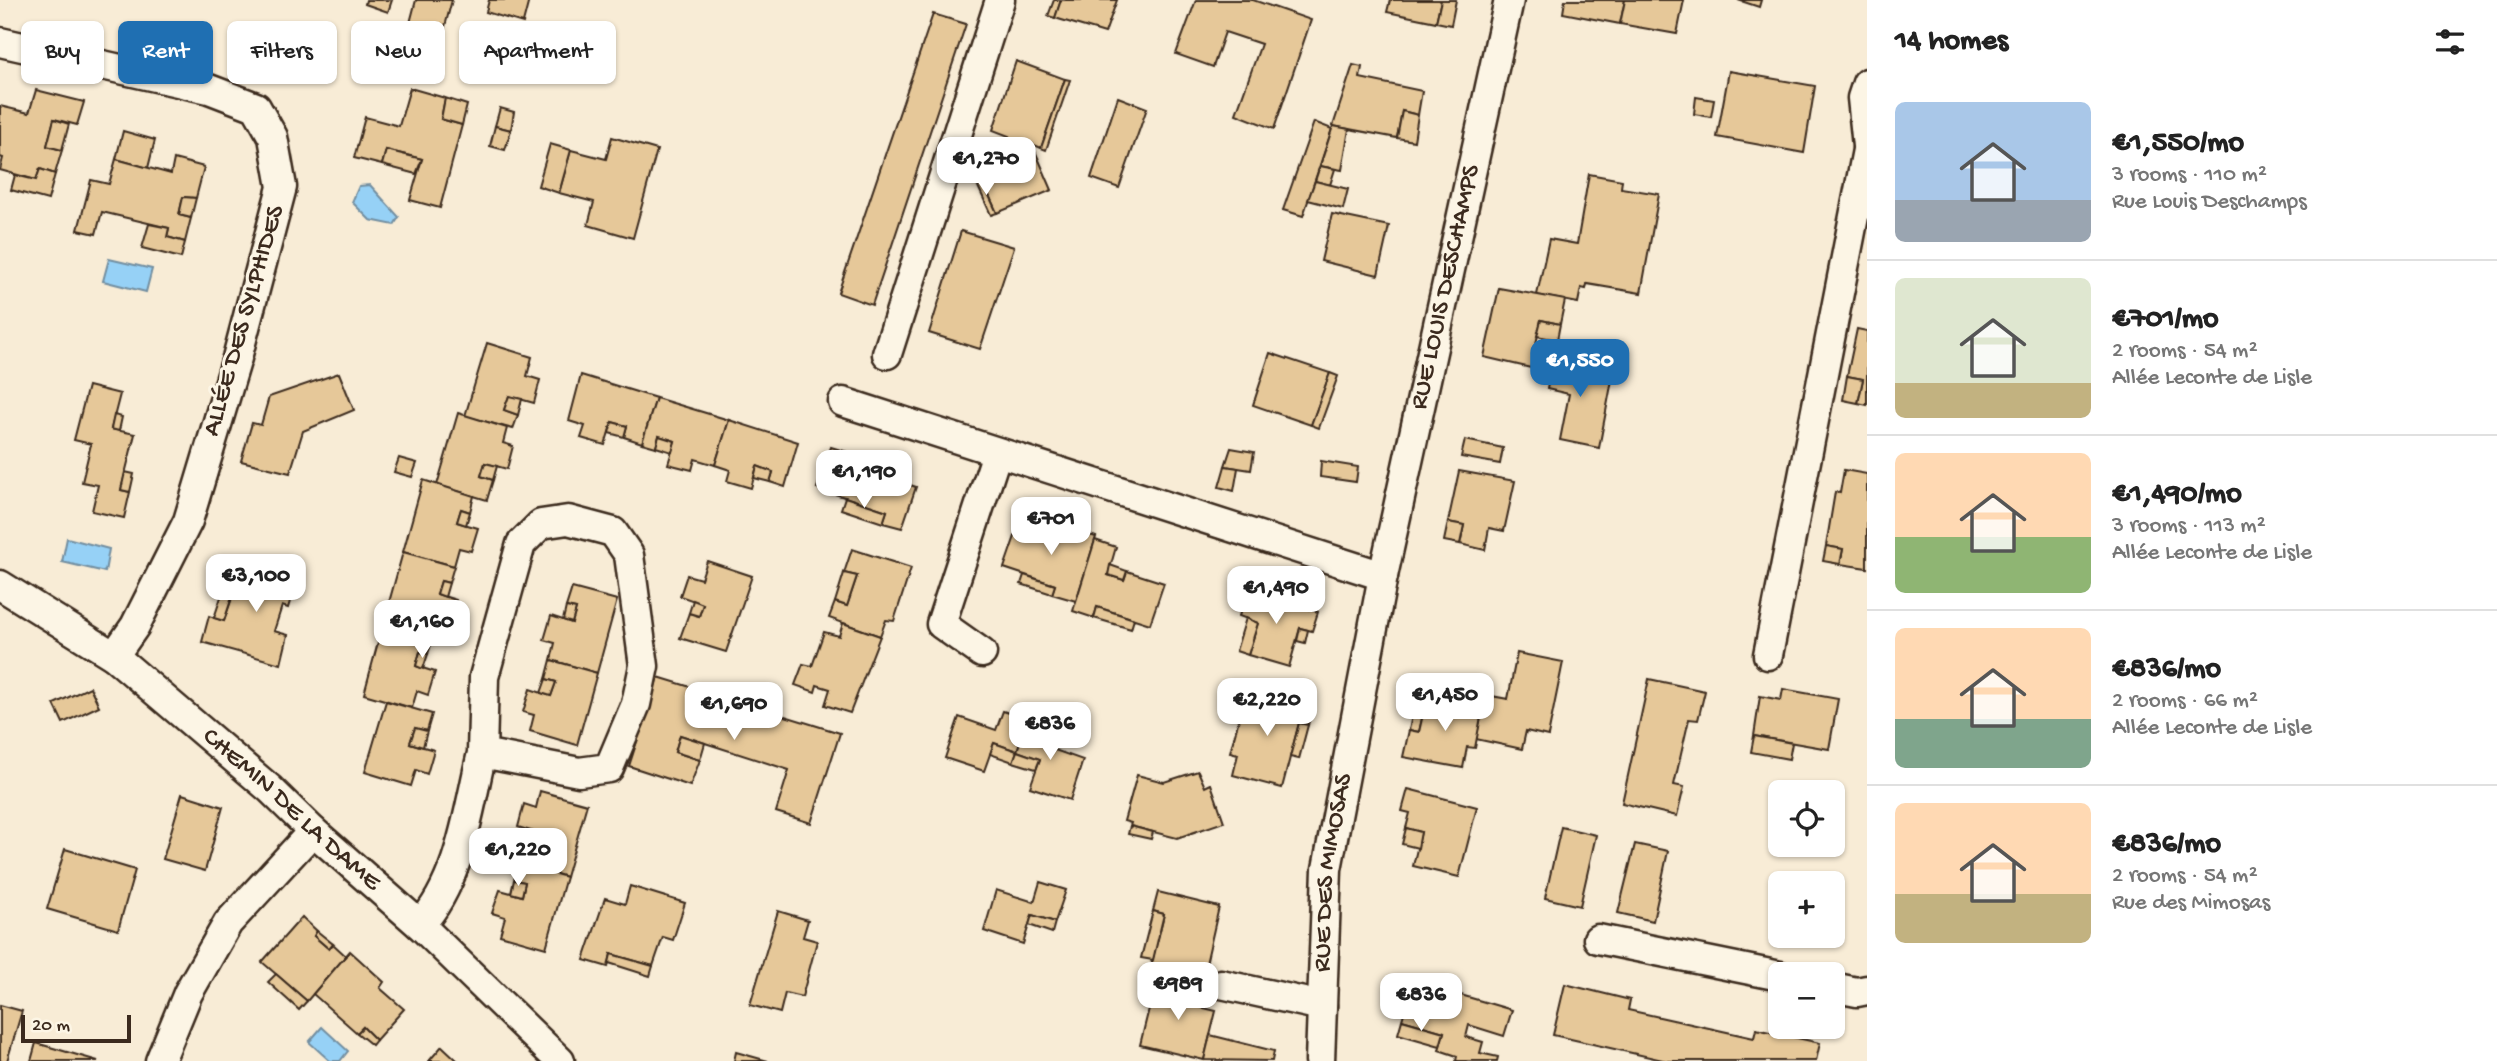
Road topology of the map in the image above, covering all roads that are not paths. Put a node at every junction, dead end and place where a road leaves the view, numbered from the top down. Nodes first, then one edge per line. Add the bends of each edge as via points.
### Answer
1 (1000, 0) edge
2 (1509, 0) edge
3 (0, 42) edge
4 (1867, 83) edge
5 (1867, 148) edge
6 (887, 354) dead end
7 (843, 402) dead end
8 (997, 453) junction
9 (1383, 576) junction
10 (0, 585) edge
11 (982, 653) dead end
12 (1768, 654) dead end
13 (114, 656) junction
14 (481, 753) junction
15 (313, 831) junction
16 (419, 925) junction
17 (1598, 939) dead end
18 (1768, 974) edge
19 (1221, 984) dead end
20 (1845, 990) edge
21 (1867, 990) edge
22 (1322, 1006) junction
23 (160, 1061) edge
24 (560, 1061) edge
25 (1320, 1061) edge

1 - 6 street
2 - 9 street, RUE LOUIS DESCHAMPS
3 - 13 street, ALLÉE DES SYLPHIDES via 209,89 256,107 274,137 282,187 188,521 135,626
4 - 5 street via 1862,98
5 - 12 street
7 - 8 street
8 - 9 street
8 - 11 street via 941,624
9 - 22 street, RUE DES MIMOSAS via 1327,869
10 - 13 street, CHEMIN DE LA DAME
13 - 15 street, CHEMIN DE LA DAME
14 - 14 street via 579,772 609,768 636,704 644,666 629,555 612,531 568,520 541,524 521,544 484,677
14 - 16 street via 453,870 430,914
15 - 16 street, CHEMIN DE LA DAME
15 - 23 street via 228,923 188,993
16 - 24 street, CHEMIN DE LA DAME
17 - 18 street
19 - 22 street, RUE DES MIMOSAS
20 - 21 street
22 - 25 street, RUE DES MIMOSAS

